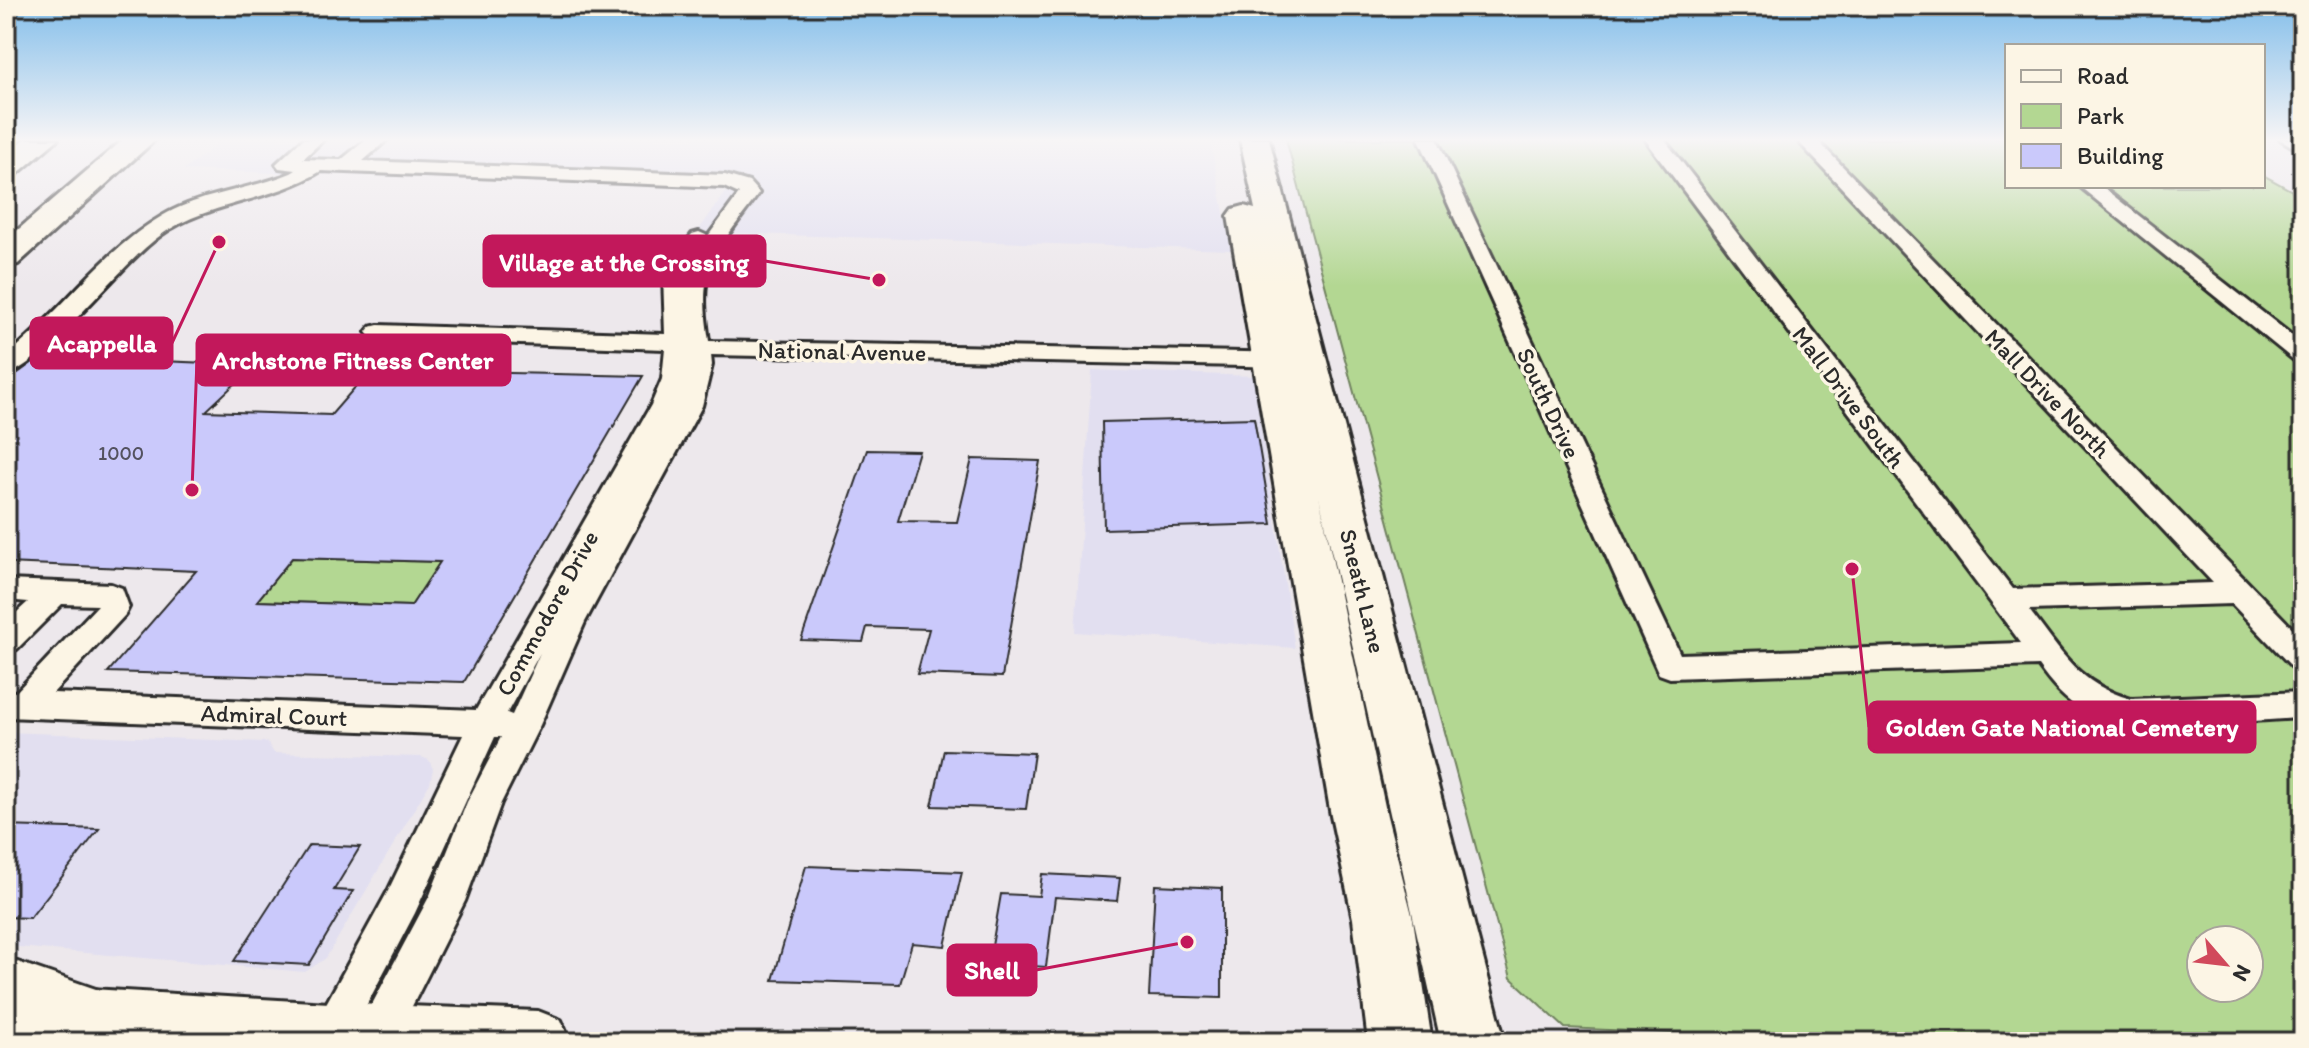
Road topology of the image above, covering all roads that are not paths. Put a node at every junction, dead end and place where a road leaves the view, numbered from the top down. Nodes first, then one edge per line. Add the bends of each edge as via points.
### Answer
1 (65, 188) edge
2 (86, 188) edge
3 (269, 188) edge
4 (744, 188) edge
5 (1242, 188) edge
6 (1262, 188) edge
7 (1450, 188) edge
8 (1691, 188) edge
9 (1852, 188) edge
10 (2092, 188) edge
11 (6, 233) edge
12 (6, 257) edge
13 (378, 332) dead end
14 (688, 343) junction
15 (2303, 356) edge
16 (1288, 360) junction
17 (6, 368) edge
18 (632, 486) junction
19 (6, 590) edge
20 (55, 593) junction
21 (2239, 593) junction
22 (2003, 600) junction
23 (6, 641) edge
24 (2299, 650) edge
25 (2043, 654) junction
26 (14, 704) edge
27 (2303, 705) edge
28 (485, 724) junction
29 (524, 725) junction
30 (6, 987) edge
31 (6, 1014) edge
32 (100, 1019) junction
33 (350, 1039) edge
34 (538, 1042) edge
35 (1400, 1042) edge
36 (1473, 1042) edge

1 - 11 main road
2 - 12 main road
3 - 17 street, Commodore Drive via 206,203 153,231
4 - 14 street, Commodore Drive via 749,193 696,276
5 - 16 main road, Sneath Lane
6 - 16 main road, Sneath Lane
7 - 25 street, South Drive via 1670,666
8 - 22 street, Mall Drive South
9 - 21 street, Mall Drive North
10 - 15 street
13 - 14 street, National Avenue
14 - 16 street, National Avenue via 729,349
14 - 18 street, Commodore Drive
16 - 35 main road, Sneath Lane
16 - 36 main road, Sneath Lane
18 - 28 street, Commodore Drive
18 - 29 street, Commodore Drive
19 - 20 street
20 - 23 street
20 - 26 street, Admiral Court via 111,595 114,607
21 - 22 street
21 - 24 street, Mall Drive North
22 - 25 street, Mall Drive South
25 - 27 street, Mall Drive South via 2082,694 2123,710
26 - 28 street, Admiral Court
28 - 29 street, Admiral Court
28 - 33 street, Commodore Drive via 402,901
29 - 33 street, Commodore Drive via 484,802 446,901
30 - 32 main road
31 - 32 main road
32 - 33 main road
33 - 34 main road

